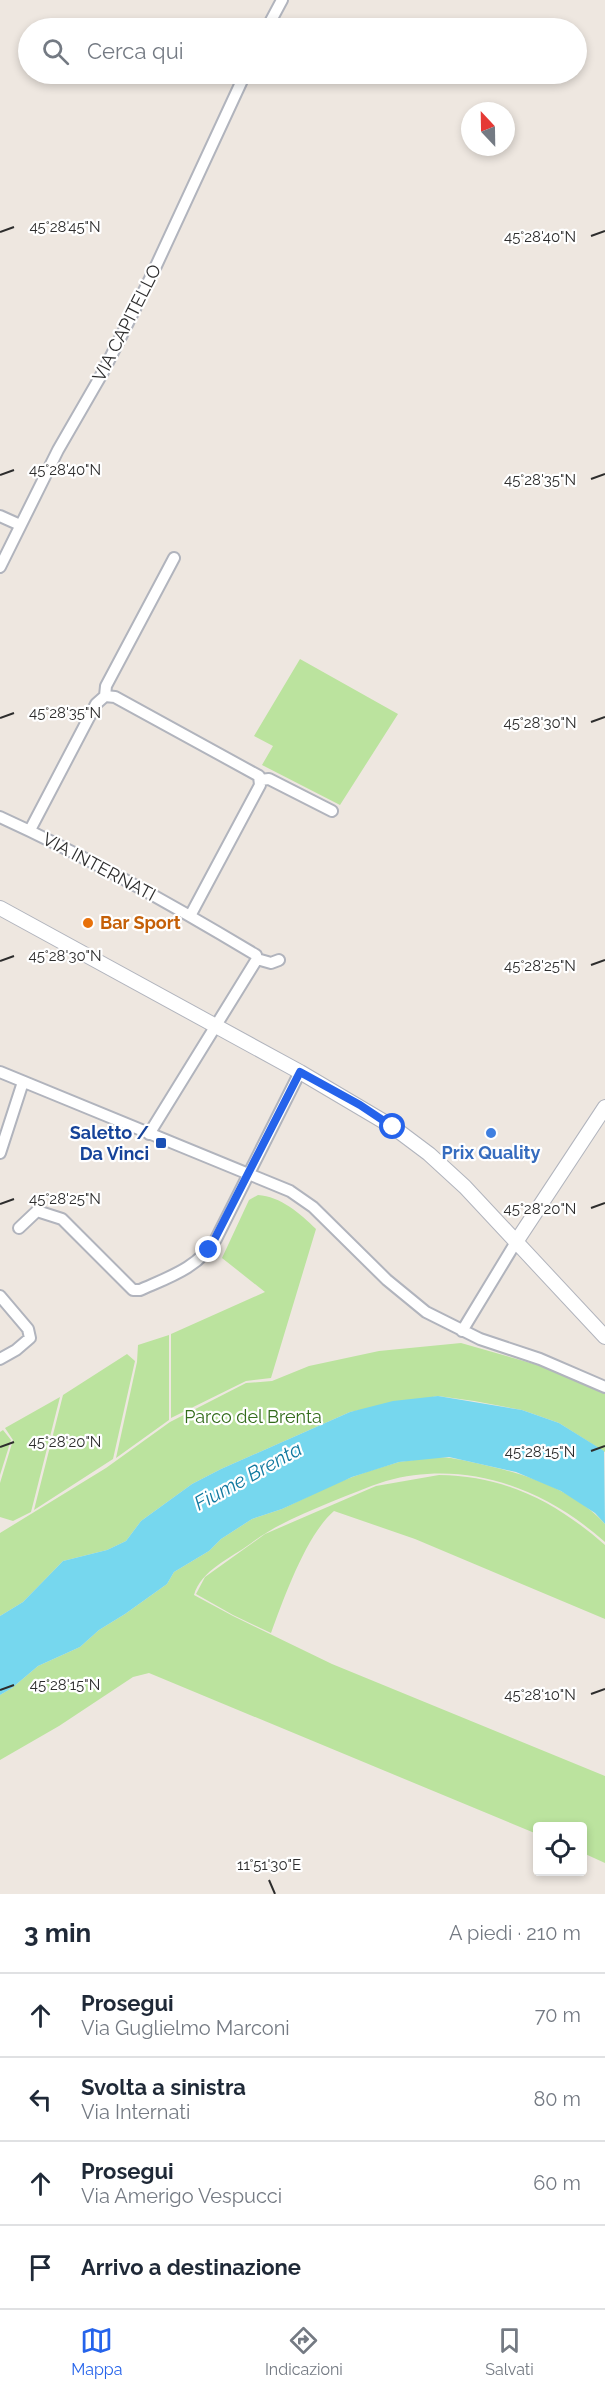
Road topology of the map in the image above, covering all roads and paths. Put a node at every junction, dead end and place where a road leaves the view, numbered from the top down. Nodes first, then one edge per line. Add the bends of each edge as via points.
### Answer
1 (282, 0) edge
2 (272, 18) edge
3 (240, 84) edge
4 (0, 516) edge
5 (20, 525) junction
6 (174, 558) dead end
7 (0, 567) edge
8 (105, 696) junction
9 (260, 780) junction
10 (332, 811) dead end
11 (0, 817) edge
12 (30, 830) junction
13 (0, 909) edge
14 (190, 916) junction
15 (257, 959) junction
16 (279, 960) dead end
17 (216, 1027) junction
18 (0, 1072) edge
19 (300, 1072) junction
20 (23, 1082) junction
21 (605, 1107) edge
22 (149, 1134) junction
23 (0, 1153) edge
24 (248, 1174) junction
25 (19, 1228) dead end
26 (516, 1242) junction
27 (0, 1296) edge
28 (462, 1331) junction
29 (605, 1337) edge
30 (0, 1359) edge
31 (605, 1387) edge

1 - 2 street
3 - 5 street, VIA CAPITELLO via 149,281
4 - 5 street
5 - 7 street, VIA CAPITELLO
6 - 8 street via 106,686
8 - 9 street via 115,697 254,772
8 - 12 street via 96,704
9 - 10 street via 269,779
9 - 14 street
11 - 12 street, VIA INTERNATI
12 - 14 street, VIA INTERNATI
13 - 17 main road
14 - 15 street, VIA INTERNATI
15 - 16 street via 271,963
15 - 17 street
17 - 19 main road
17 - 22 street
18 - 20 street
19 - 24 street
19 - 26 main road via 360,1105 429,1154
20 - 22 street
20 - 23 street
21 - 26 main road
22 - 24 street
24 - 25 street via 209,1250 190,1267 140,1290 133,1290 62,1219 37,1211
24 - 28 street via 302,1198 407,1298
26 - 28 street
26 - 29 main road
27 - 30 street via 28,1329 30,1338
28 - 31 street

